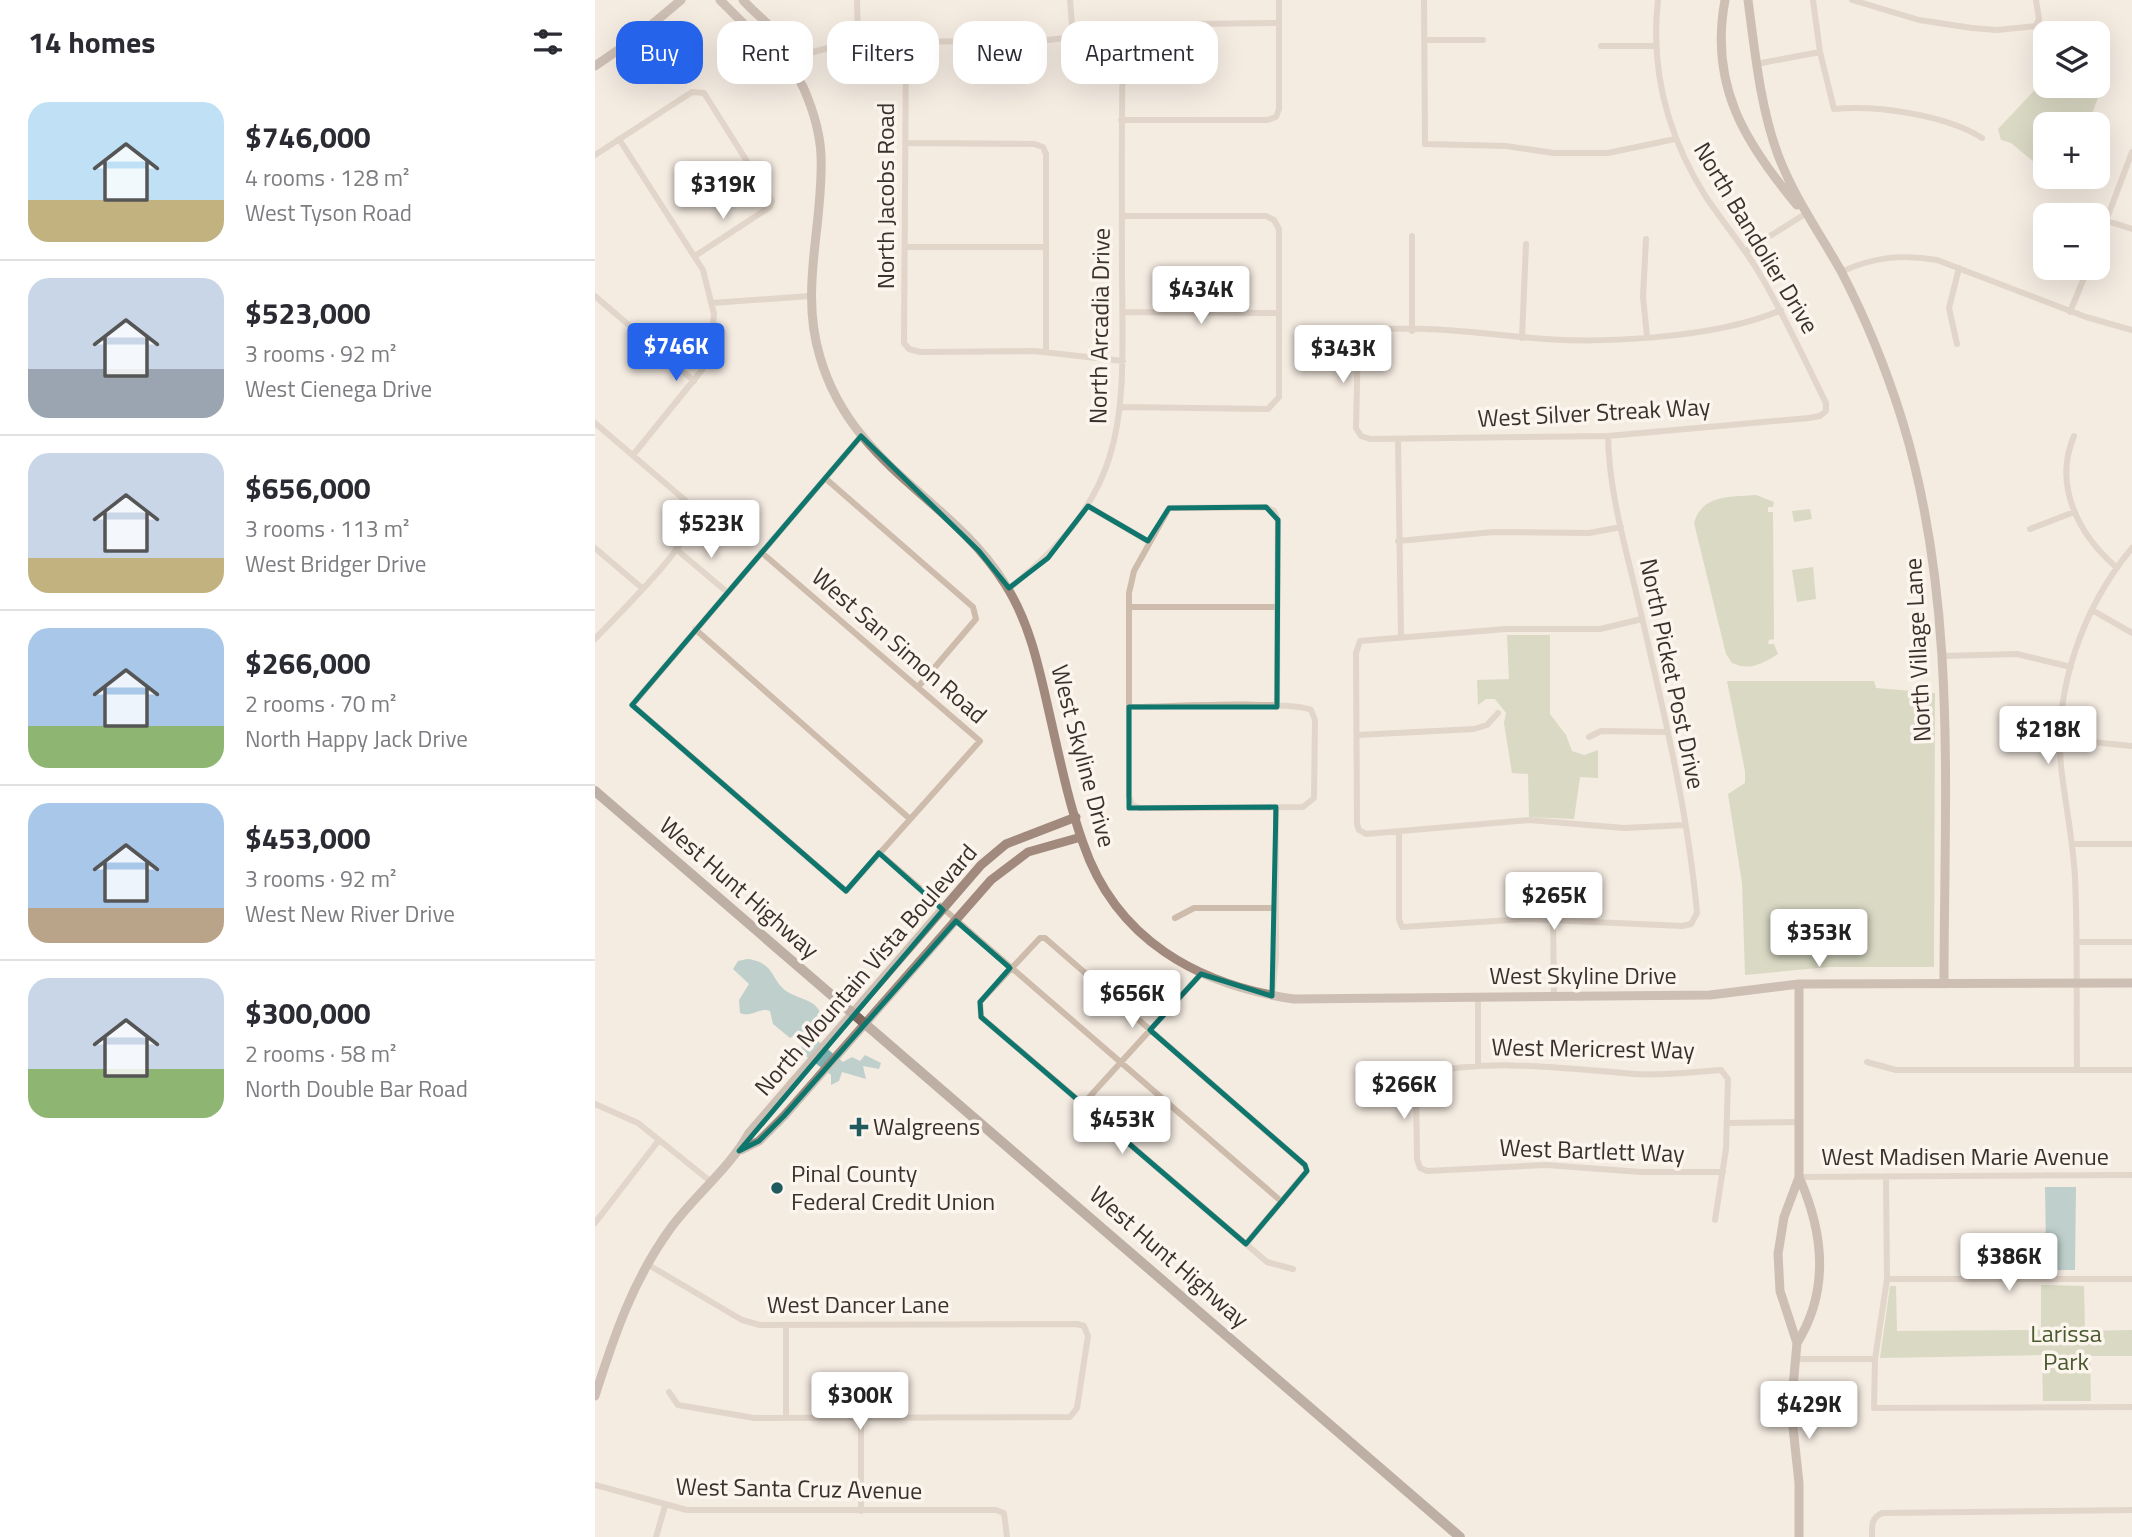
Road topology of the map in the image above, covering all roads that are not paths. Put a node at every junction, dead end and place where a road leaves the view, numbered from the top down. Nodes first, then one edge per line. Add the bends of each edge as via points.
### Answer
1 (681, 0) edge
2 (720, 0) edge
3 (743, 0) edge
4 (857, 0) edge
5 (1070, 0) edge
6 (1279, 0) edge
7 (1424, 0) edge
8 (1658, 0) edge
9 (1725, 0) edge
10 (1748, 0) edge
11 (1813, 0) edge
12 (1852, 0) edge
13 (2036, 0) edge
14 (741, 21) edge
15 (764, 21) edge
16 (858, 21) edge
17 (1072, 21) edge
18 (1279, 23) junction
19 (1218, 24) edge
20 (1061, 38) edge
21 (1425, 40) junction
22 (1483, 40) dead end
23 (939, 41) edge
24 (1601, 46) dead end
25 (1655, 46) junction
26 (1821, 52) junction
27 (1756, 64) junction
28 (595, 66) edge
29 (800, 84) edge
30 (906, 84) edge
31 (1122, 84) edge
32 (1121, 120) junction
33 (1982, 138) dead end
34 (619, 139) junction
35 (1675, 139) junction
36 (906, 143) junction
37 (2132, 152) edge
38 (595, 155) edge
39 (1805, 214) junction
40 (2110, 214) edge
41 (1122, 216) junction
42 (2110, 223) edge
43 (2132, 229) edge
44 (1412, 236) dead end
45 (1646, 239) dead end
46 (1526, 244) dead end
47 (905, 247) junction
48 (1047, 247) junction
49 (1746, 251) junction
50 (695, 256) junction
51 (1959, 268) junction
52 (1841, 272) junction
53 (2083, 280) edge
54 (595, 296) edge
55 (810, 296) junction
56 (712, 303) junction
57 (1781, 310) junction
58 (1122, 312) junction
59 (2070, 312) junction
60 (1279, 313) junction
61 (2132, 330) edge
62 (1412, 331) junction
63 (1647, 336) junction
64 (1522, 338) junction
65 (1957, 344) dead end
66 (1046, 352) junction
67 (1122, 361) junction
68 (694, 382) junction
69 (1121, 407) junction
70 (1826, 411) joint
71 (595, 423) edge
72 (860, 436) junction
73 (1608, 436) junction
74 (2074, 436) dead end
75 (1398, 439) junction
76 (633, 455) junction
77 (825, 478) junction
78 (1088, 506) junction
79 (2074, 512) junction
80 (1621, 527) junction
81 (2030, 528) dead end
82 (1148, 541) junction
83 (1398, 541) junction
84 (595, 548) edge
85 (2132, 548) edge
86 (676, 549) junction
87 (761, 552) junction
88 (2116, 567) junction
89 (642, 587) junction
90 (1008, 589) junction
91 (727, 592) junction
92 (1129, 607) junction
93 (1277, 607) junction
94 (2092, 610) junction
95 (1642, 620) junction
96 (695, 629) junction
97 (2132, 633) edge
98 (1401, 636) junction
99 (595, 639) edge
100 (1943, 656) junction
101 (2071, 667) junction
102 (918, 687) junction
103 (1129, 707) junction
104 (1277, 707) junction
105 (1498, 713) dead end
106 (1667, 732) junction
107 (1358, 735) junction
108 (1589, 737) dead end
109 (2060, 739) junction
110 (2132, 747) edge
111 (595, 790) edge
112 (1276, 807) junction
113 (1076, 817) junction
114 (910, 819) junction
115 (1685, 825) junction
116 (1399, 832) junction
117 (1081, 837) junction
118 (2073, 844) junction
119 (2132, 844) edge
120 (880, 853) junction
121 (1276, 908) junction
122 (943, 909) junction
123 (1174, 918) dead end
124 (1553, 919) junction
125 (956, 921) junction
126 (2076, 942) junction
127 (2132, 942) edge
128 (1010, 968) junction
129 (1201, 974) junction
130 (2076, 983) junction
131 (2132, 983) edge
132 (1799, 984) junction
133 (1944, 984) junction
134 (1554, 995) junction
135 (1272, 996) junction
136 (1478, 996) junction
137 (853, 1014) junction
138 (866, 1025) junction
139 (1150, 1030) junction
140 (1867, 1062) dead end
141 (1120, 1063) junction
142 (1478, 1066) junction
143 (2077, 1070) junction
144 (2132, 1070) edge
145 (595, 1104) edge
146 (1083, 1104) junction
147 (1799, 1122) junction
148 (1727, 1123) junction
149 (659, 1140) junction
150 (739, 1151) junction
151 (1420, 1168) joint
152 (1723, 1172) junction
153 (2132, 1175) edge
154 (1799, 1177) junction
155 (1886, 1177) junction
156 (710, 1181) junction
157 (1282, 1202) junction
158 (598, 1211) edge
159 (1715, 1220) dead end
160 (595, 1223) edge
161 (1246, 1244) junction
162 (647, 1264) junction
163 (1293, 1269) dead end
164 (1887, 1279) junction
165 (2132, 1279) edge
166 (786, 1325) junction
167 (1797, 1343) junction
168 (1796, 1359) junction
169 (1875, 1359) junction
170 (669, 1392) dead end
171 (595, 1396) edge
172 (2132, 1407) edge
173 (786, 1418) junction
174 (861, 1419) junction
175 (595, 1485) edge
176 (665, 1506) junction
177 (2132, 1510) edge
178 (861, 1511) junction
179 (656, 1537) edge
180 (1007, 1537) edge
181 (1461, 1537) edge
182 (1799, 1537) edge
183 (1872, 1537) edge

1 - 28 street
2 - 14 street, West Skyline Drive
3 - 15 street, West Skyline Drive
4 - 16 street
5 - 17 street
6 - 18 street
7 - 21 street
8 - 25 street, North Bandolier Drive
9 - 39 street, North Village Lane via 1721,49 1733,107 1751,145
10 - 27 street, North Village Lane
11 - 26 street
12 - 13 street via 1919,20 1997,30 2036,26
18 - 19 street
18 - 32 street via 1276,117
20 - 23 street
21 - 22 street
21 - 35 street via 1425,144 1608,153
24 - 25 street
25 - 35 street, North Bandolier Drive
26 - 27 street
26 - 33 street via 1834,109 1887,109 1967,128
27 - 39 street, North Village Lane via 1778,153
29 - 55 street, West Skyline Drive via 815,117 821,153
30 - 36 street, North Jacobs Road
31 - 32 street, North Arcadia Drive
32 - 41 street, North Arcadia Drive
34 - 38 street
34 - 50 street
34 - 50 street via 692,92 704,93 772,201 770,207
35 - 49 street, North Bandolier Drive via 1702,190
36 - 47 street, North Jacobs Road
36 - 48 street via 1043,147
37 - 40 street
39 - 49 street
39 - 52 street, North Village Lane
41 - 58 street, North Arcadia Drive
41 - 60 street via 1266,216 1274,220 1279,229
42 - 43 street
44 - 62 street
45 - 63 street via 1643,297
46 - 64 street
47 - 48 street
47 - 66 street, North Jacobs Road via 904,343 909,349
48 - 66 street
49 - 57 street, North Bandolier Drive
50 - 56 street
51 - 52 street via 1937,260 1897,257 1876,259
51 - 59 street
51 - 65 street via 1949,308
52 - 100 street, North Village Lane via 1870,333 1915,467 1936,570
53 - 59 street
54 - 68 street
55 - 56 street
55 - 72 street, West Skyline Drive via 814,336 828,381
56 - 68 street via 711,345
57 - 63 street via 1730,327
57 - 70 street, North Bandolier Drive
58 - 60 street
58 - 67 street, North Arcadia Drive
59 - 61 street
60 - 69 street via 1279,397 1275,405 1268,409
62 - 64 street
62 - 75 street, West Silver Streak Way via 1361,332 1357,340 1356,428 1361,436
63 - 64 street
66 - 67 street
67 - 69 street, North Arcadia Drive
68 - 76 street
69 - 78 street, North Arcadia Drive via 1118,431
70 - 73 street, West Silver Streak Way via 1809,418
71 - 76 street
72 - 77 street
72 - 90 street, West Skyline Drive via 979,551
73 - 75 street, West Silver Streak Way
73 - 80 street, North Picket Post Drive via 1610,480
74 - 79 street via 2064,472
75 - 83 street
76 - 86 street via 686,501 695,517
77 - 87 street
77 - 102 street via 976,613 976,619
78 - 82 street
78 - 90 street, North Arcadia Drive via 1048,558
79 - 81 street
79 - 88 street via 2098,551
80 - 83 street via 1589,533 1506,532
80 - 95 street, North Picket Post Drive
82 - 92 street via 1134,570
82 - 93 street via 1170,508 1266,507 1274,511 1278,520
83 - 98 street
84 - 89 street
85 - 88 street
86 - 89 street
86 - 91 street
87 - 91 street
87 - 102 street, West San Simon Road
88 - 94 street
89 - 99 street
90 - 113 street, West Skyline Drive via 1036,654
91 - 96 street
92 - 93 street
92 - 103 street
93 - 104 street
94 - 97 street
94 - 101 street
95 - 98 street via 1600,629
95 - 106 street, North Picket Post Drive
96 - 114 street
96 - 120 street via 632,705 846,891
98 - 107 street via 1360,641 1356,653
100 - 101 street via 2017,654
100 - 133 street, North Village Lane
101 - 109 street
102 - 114 street, West San Simon Road via 980,741
103 - 104 street
103 - 112 street via 1132,805
104 - 112 street via 1302,706 1311,710 1315,720 1314,798 1310,804
105 - 107 street via 1487,725 1474,729
106 - 108 street via 1601,731
106 - 115 street, North Picket Post Drive
107 - 116 street via 1359,830 1366,834
109 - 110 street
109 - 118 street
111 - 137 main road, West Hunt Highway
112 - 121 street
113 - 117 street, West Skyline Drive
113 - 122 street, North Mountain Vista Boulevard via 1006,844
114 - 120 street
115 - 116 street via 1624,828 1529,820
115 - 124 street, North Picket Post Drive via 1697,914 1693,920 1682,926
116 - 124 street via 1402,927
117 - 125 street, North Mountain Vista Boulevard via 1049,844 1008,866
117 - 129 street, West Skyline Drive via 1121,913 1176,962
118 - 119 street
118 - 126 street
120 - 122 street
121 - 123 street via 1194,908
121 - 135 street
122 - 125 street
122 - 137 street, North Mountain Vista Boulevard
124 - 134 street
125 - 128 street
125 - 138 street, North Mountain Vista Boulevard
126 - 127 street
126 - 130 street
128 - 139 street via 1039,938 1045,938
128 - 141 street
128 - 146 street via 980,1002 981,1017
129 - 135 street, West Skyline Drive
129 - 139 street
130 - 131 street, West Skyline Drive
130 - 133 street, West Skyline Drive
130 - 143 street
132 - 133 street, West Skyline Drive
132 - 134 street, West Skyline Drive via 1730,994
132 - 147 street
134 - 136 street, West Skyline Drive
135 - 136 street, West Skyline Drive
136 - 142 street
137 - 138 main road, West Hunt Highway
137 - 150 street, North Mountain Vista Boulevard via 749,1133
138 - 150 street, North Mountain Vista Boulevard via 759,1141
138 - 181 main road, West Hunt Highway
139 - 141 street
139 - 157 street via 1305,1165 1307,1171
140 - 143 street via 1896,1070
141 - 146 street
141 - 157 street
142 - 148 street, West Mericrest Way via 1550,1065 1636,1074 1725,1073
142 - 151 street, West Mericrest Way via 1419,1074
143 - 144 street
145 - 149 street via 638,1124
146 - 161 street
147 - 148 street
147 - 154 street
148 - 152 street
149 - 156 street
149 - 158 street
150 - 156 street, North Mountain Vista Boulevard
151 - 152 street, West Bartlett Way via 1546,1165
152 - 159 street
153 - 155 street, West Madisen Marie Avenue
154 - 155 street, West Madisen Marie Avenue
154 - 167 street via 1784,1217 1778,1254 1780,1292
154 - 167 street via 1814,1216 1820,1259 1812,1312
155 - 164 street
156 - 162 street, North Mountain Vista Boulevard
157 - 161 street
158 - 160 street
161 - 163 street via 1267,1262
162 - 166 street, West Dancer Lane via 742,1320
162 - 171 street, North Mountain Vista Boulevard via 626,1304
164 - 165 street
164 - 169 street
166 - 173 street
166 - 174 street, West Dancer Lane via 1084,1326 1088,1336 1077,1408 1070,1417
167 - 168 street
168 - 169 street
168 - 182 street via 1791,1409
169 - 172 street via 1874,1408
170 - 173 street via 678,1405 754,1418
173 - 174 street
174 - 178 street
175 - 176 street, West Santa Cruz Avenue
176 - 178 street, West Santa Cruz Avenue via 718,1511
176 - 179 street
177 - 183 street via 1882,1513 1872,1523
178 - 180 street, West Santa Cruz Avenue via 1004,1513

